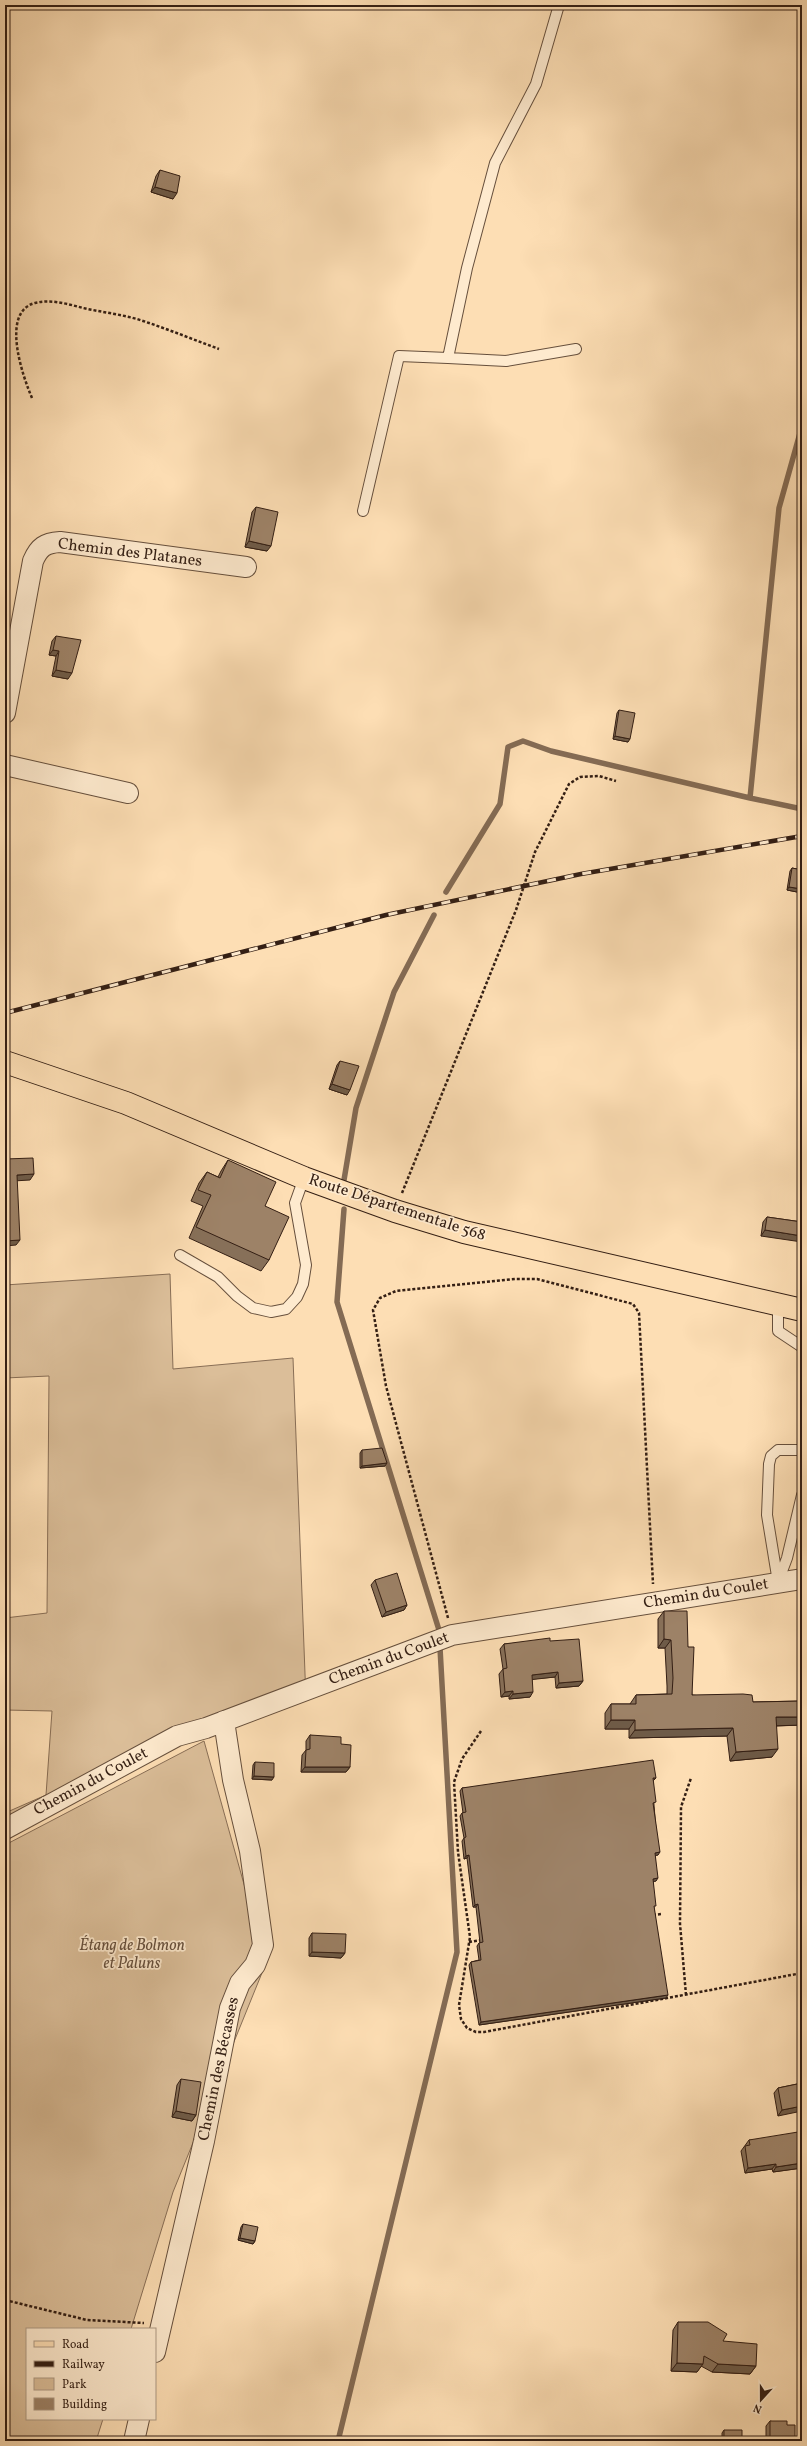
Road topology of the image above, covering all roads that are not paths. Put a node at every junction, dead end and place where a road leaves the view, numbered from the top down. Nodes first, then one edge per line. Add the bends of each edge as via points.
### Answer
1 (559, 5) edge
2 (576, 349) dead end
3 (448, 358) junction
4 (363, 511) dead end
5 (246, 567) dead end
6 (5, 713) edge
7 (5, 765) edge
8 (128, 794) dead end
9 (5, 1062) edge
10 (304, 1178) junction
11 (180, 1255) dead end
12 (778, 1305) junction
13 (802, 1310) edge
14 (802, 1347) edge
15 (802, 1450) edge
16 (802, 1495) edge
17 (802, 1578) edge
18 (778, 1582) junction
19 (224, 1721) junction
20 (5, 1829) edge
21 (156, 2348) edge
22 (139, 2420) edge
23 (134, 2441) edge

1 - 3 lane via 536,84 495,163 467,268
2 - 3 lane via 506,361
3 - 4 lane via 399,356
5 - 6 street, Chemin des Platanes via 60,542 43,546 33,561
7 - 8 street
9 - 10 main road, Route Départementale 568 via 126,1103
10 - 11 lane via 295,1203 306,1265 297,1297 286,1308 271,1312 252,1308 218,1277
10 - 12 main road, Route Départementale 568 via 395,1211 464,1232
12 - 13 main road, Route Départementale 568
12 - 14 lane via 778,1330
15 - 18 lane via 778,1450 771,1456 769,1464 767,1515
16 - 18 lane via 787,1558
17 - 18 street, Chemin du Coulet
18 - 19 street, Chemin du Coulet via 452,1635
19 - 20 street, Chemin du Coulet via 177,1736
19 - 21 street, Chemin des Bécasses via 233,1780 250,1851 263,1945 255,1965 240,1983 230,2008 202,2148
22 - 23 street

